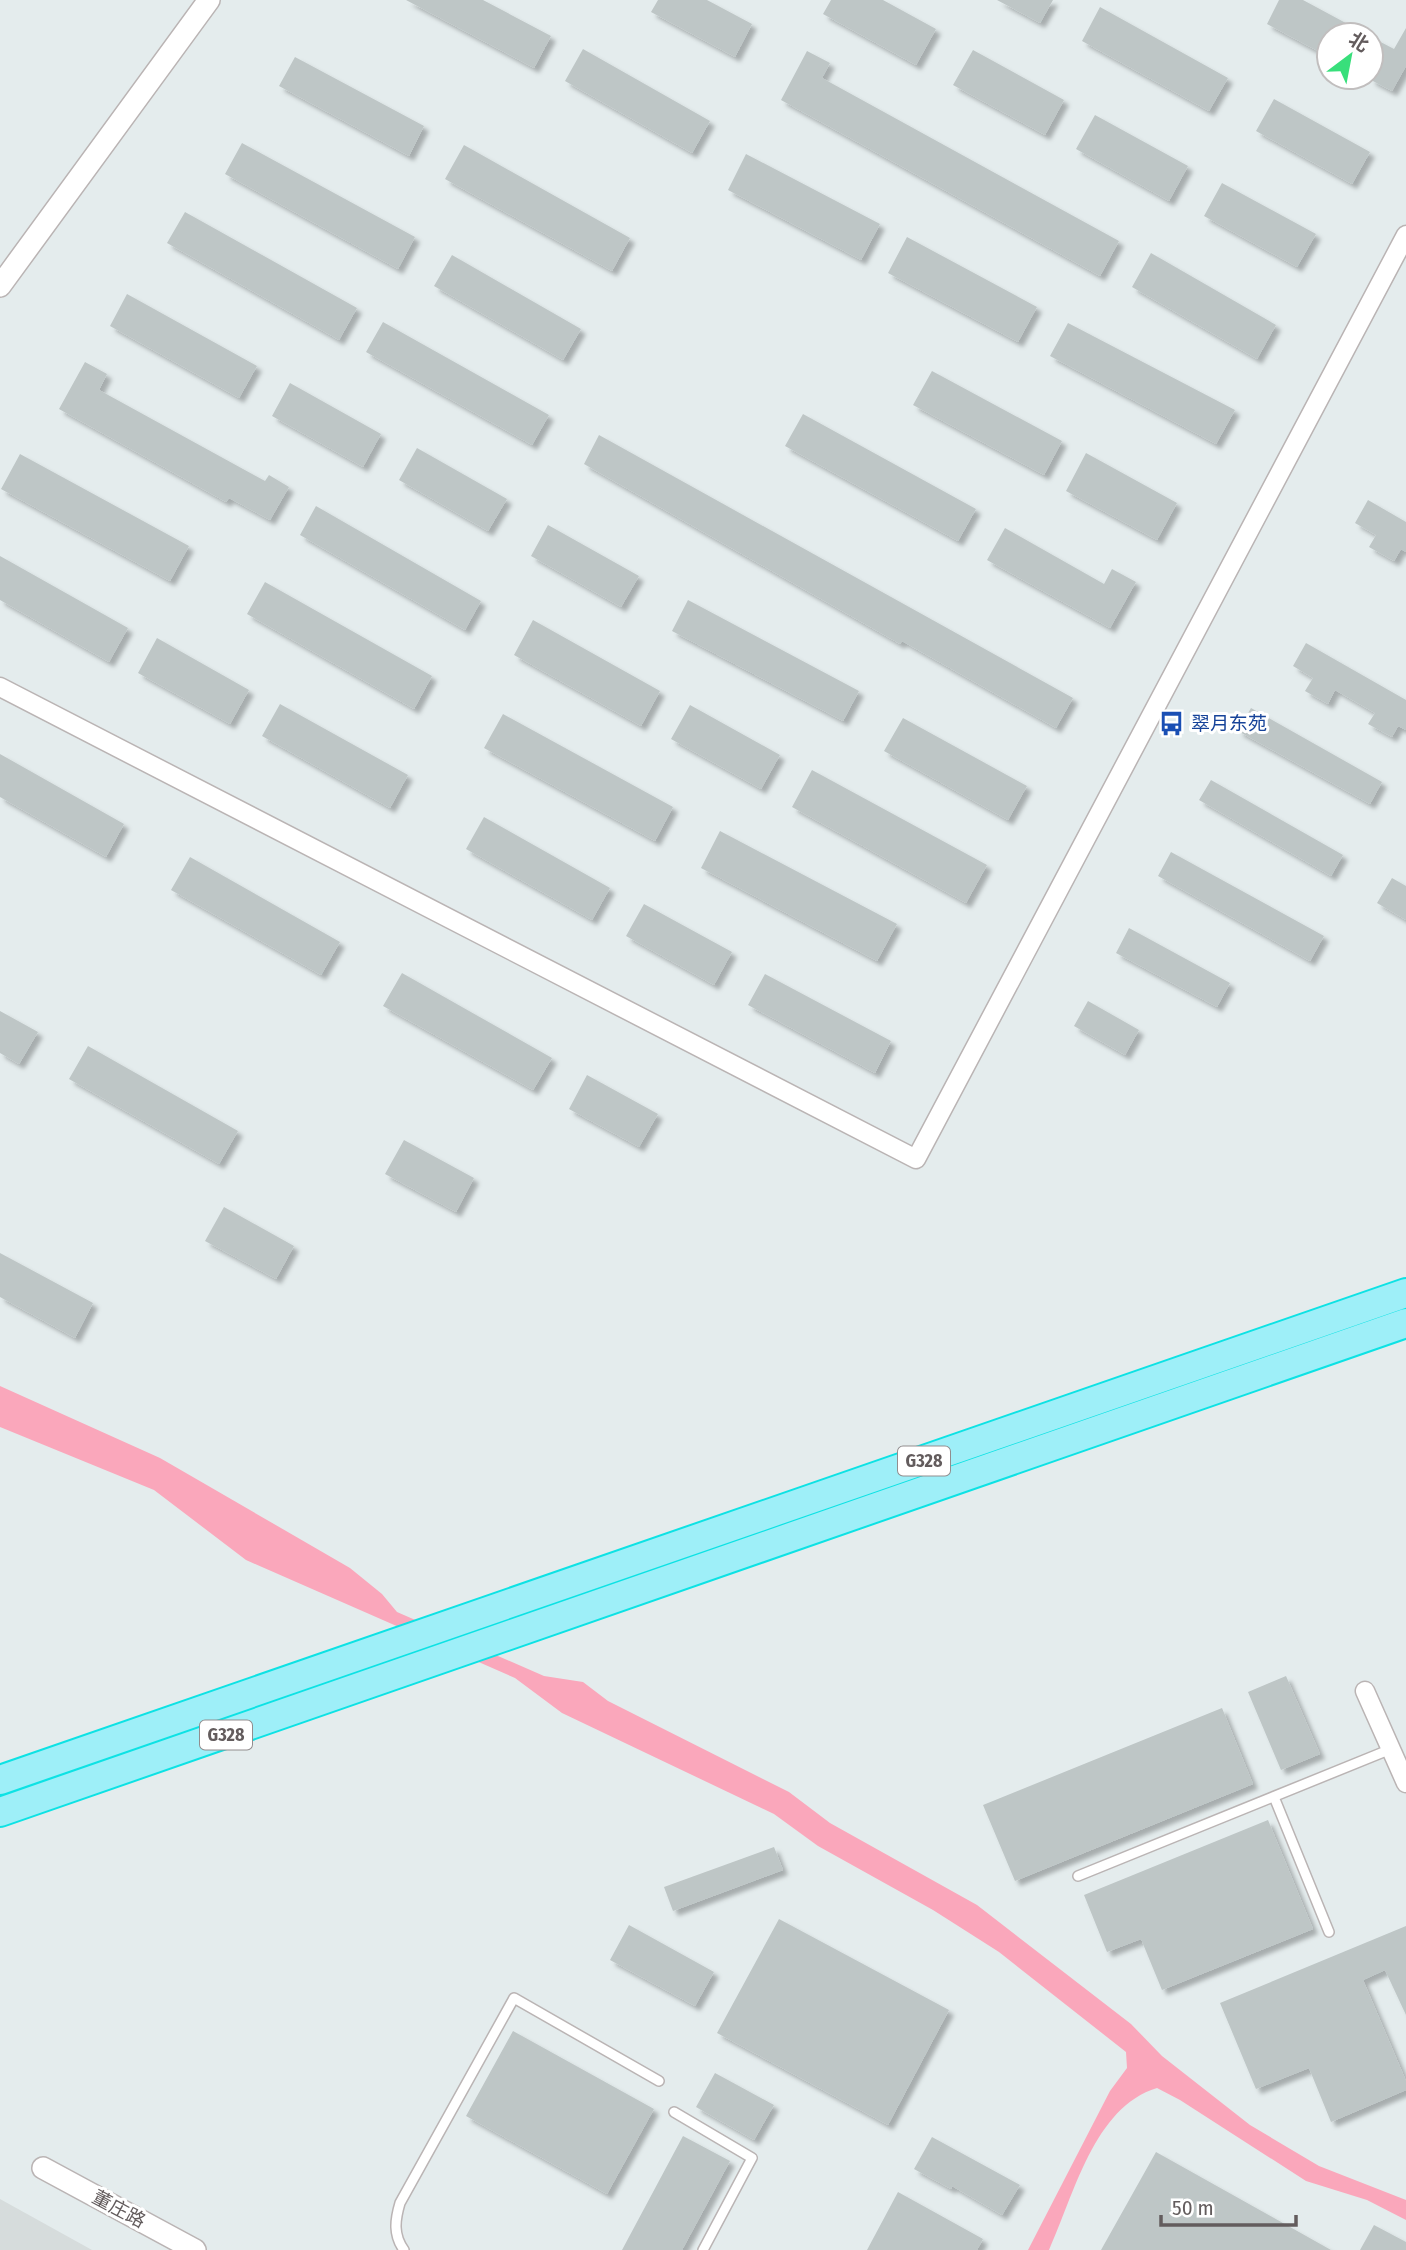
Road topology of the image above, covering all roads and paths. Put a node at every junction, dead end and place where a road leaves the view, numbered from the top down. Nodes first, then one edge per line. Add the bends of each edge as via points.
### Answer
1 (209, 0) edge
2 (1406, 235) edge
3 (0, 286) edge
4 (0, 687) edge
5 (1406, 1293) edge
6 (1406, 1323) edge
7 (1365, 1691) dead end
8 (1391, 1749) junction
9 (0, 1780) edge
10 (1406, 1783) edge
11 (1273, 1797) junction
12 (0, 1812) edge
13 (1078, 1876) dead end
14 (1329, 1932) dead end
15 (659, 2081) dead end
16 (674, 2112) dead end
17 (43, 2168) dead end
18 (195, 2250) edge
19 (404, 2250) edge
20 (703, 2250) edge

1 - 3 street
2 - 4 street via 916,1158
5 - 9 highway, G328
6 - 12 highway, G328
7 - 8 street
8 - 10 street
8 - 11 lane
11 - 13 lane
11 - 14 lane
15 - 19 lane via 514,1998 400,2203 394,2222
16 - 20 lane via 752,2158
17 - 18 street, 董庄路

